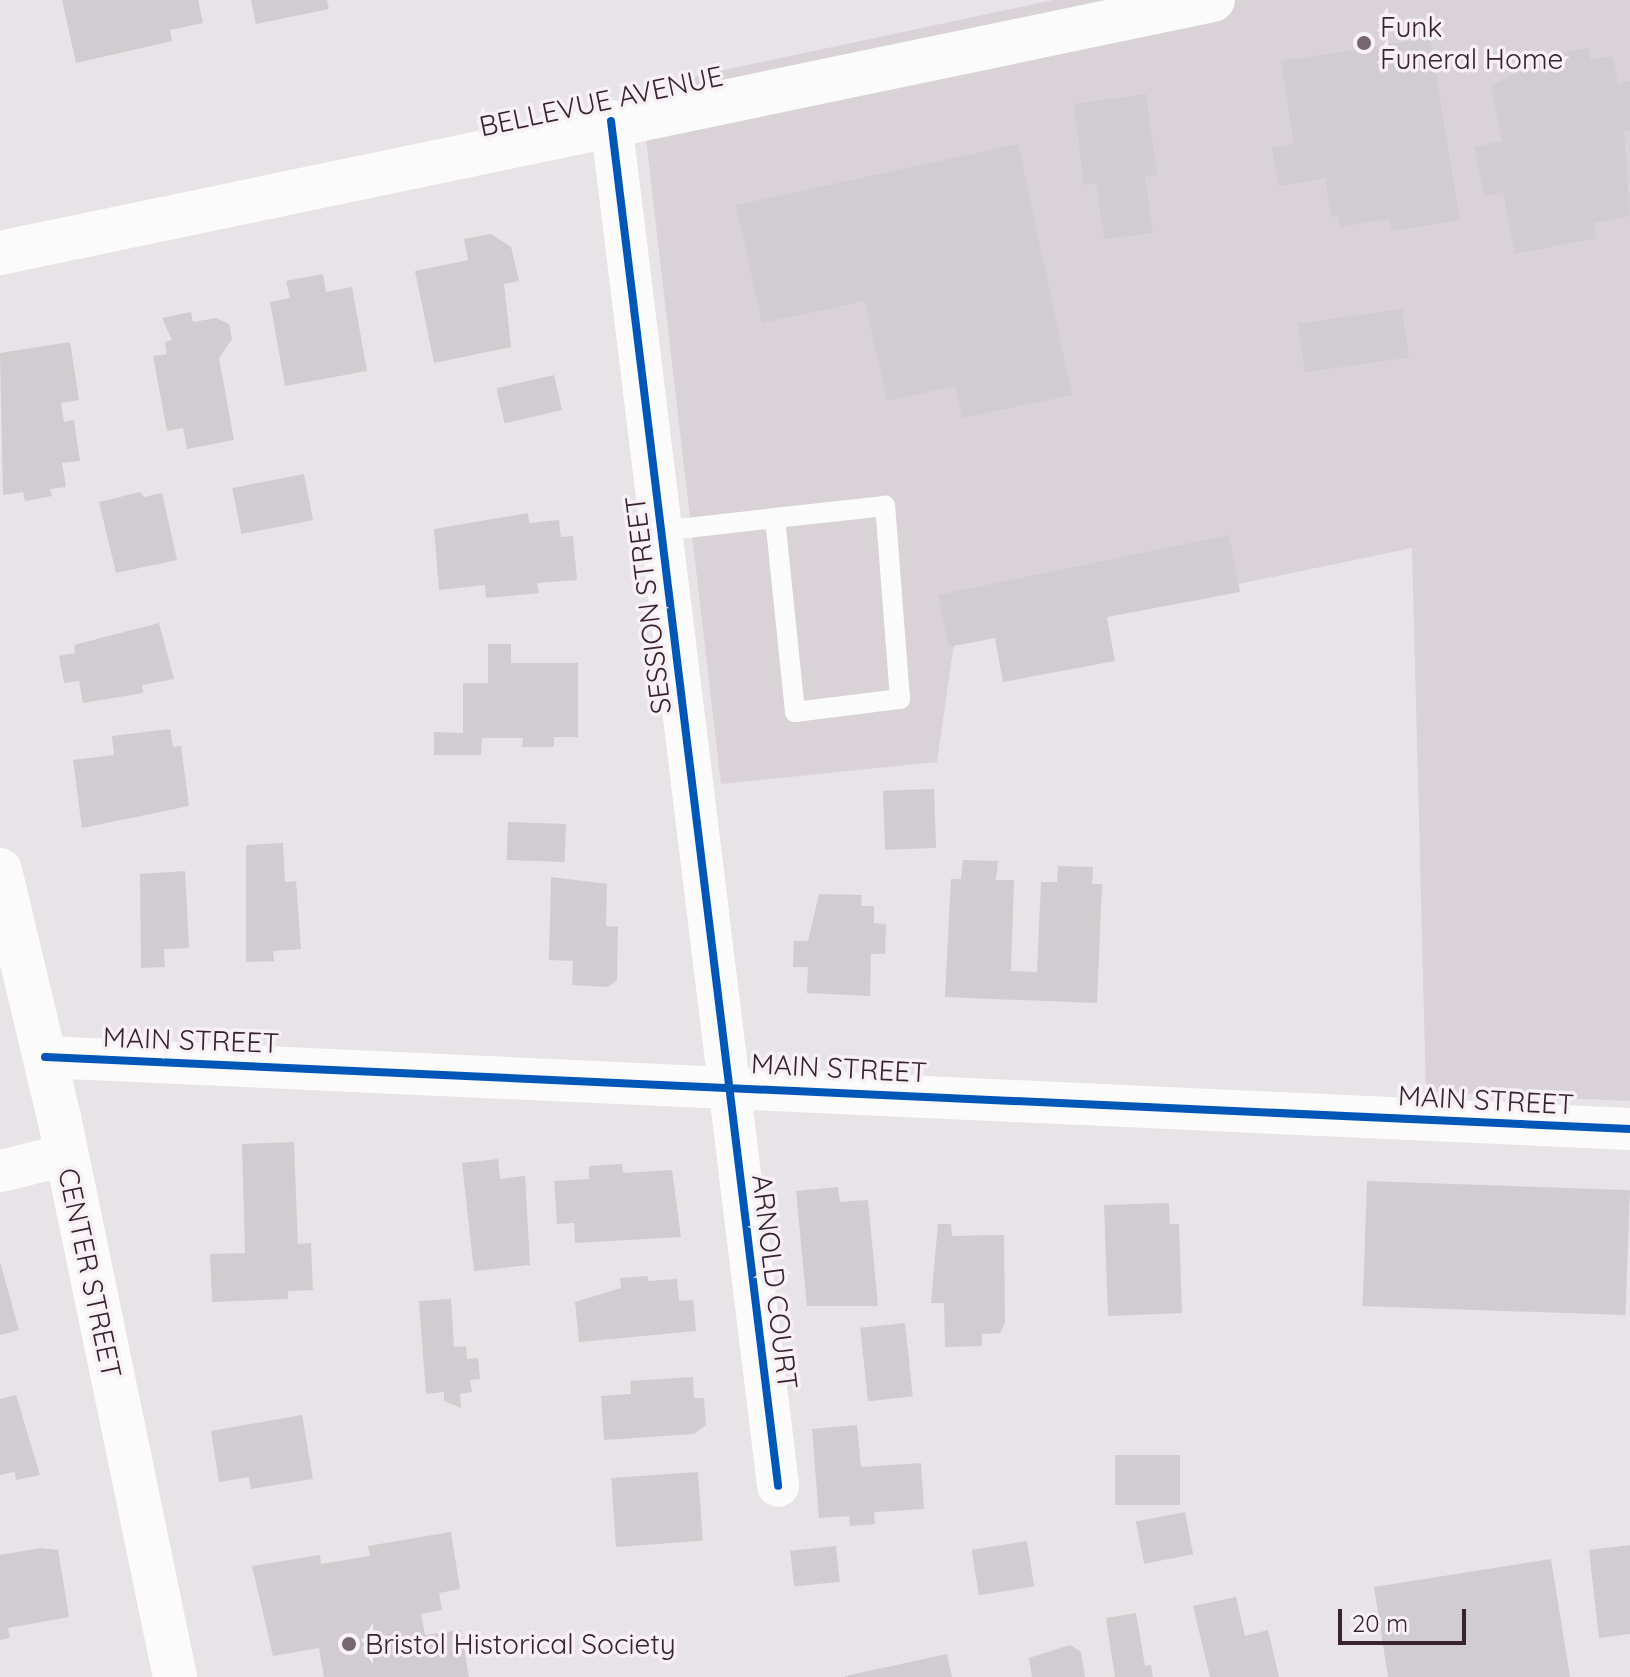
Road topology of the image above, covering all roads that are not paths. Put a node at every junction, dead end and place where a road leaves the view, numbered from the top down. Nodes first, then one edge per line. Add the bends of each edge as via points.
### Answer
1 (1213, 0) edge
2 (611, 121) junction
3 (0, 253) edge
4 (775, 518) junction
5 (661, 531) junction
6 (0, 870) edge
7 (45, 1057) junction
8 (728, 1084) junction
9 (1630, 1129) edge
10 (65, 1155) junction
11 (0, 1171) edge
12 (778, 1486) dead end
13 (175, 1677) edge

1 - 2 street, BELLEVUE AVENUE
2 - 3 street, BELLEVUE AVENUE
2 - 5 street, SESSION STREET
4 - 4 lane via 795,712 900,699 885,506
4 - 5 lane
5 - 8 street, SESSION STREET
6 - 7 street, CENTER STREET
7 - 8 street, MAIN STREET
7 - 10 street, CENTER STREET
8 - 9 street, MAIN STREET
8 - 12 street, ARNOLD COURT
10 - 11 street
10 - 13 street, CENTER STREET

